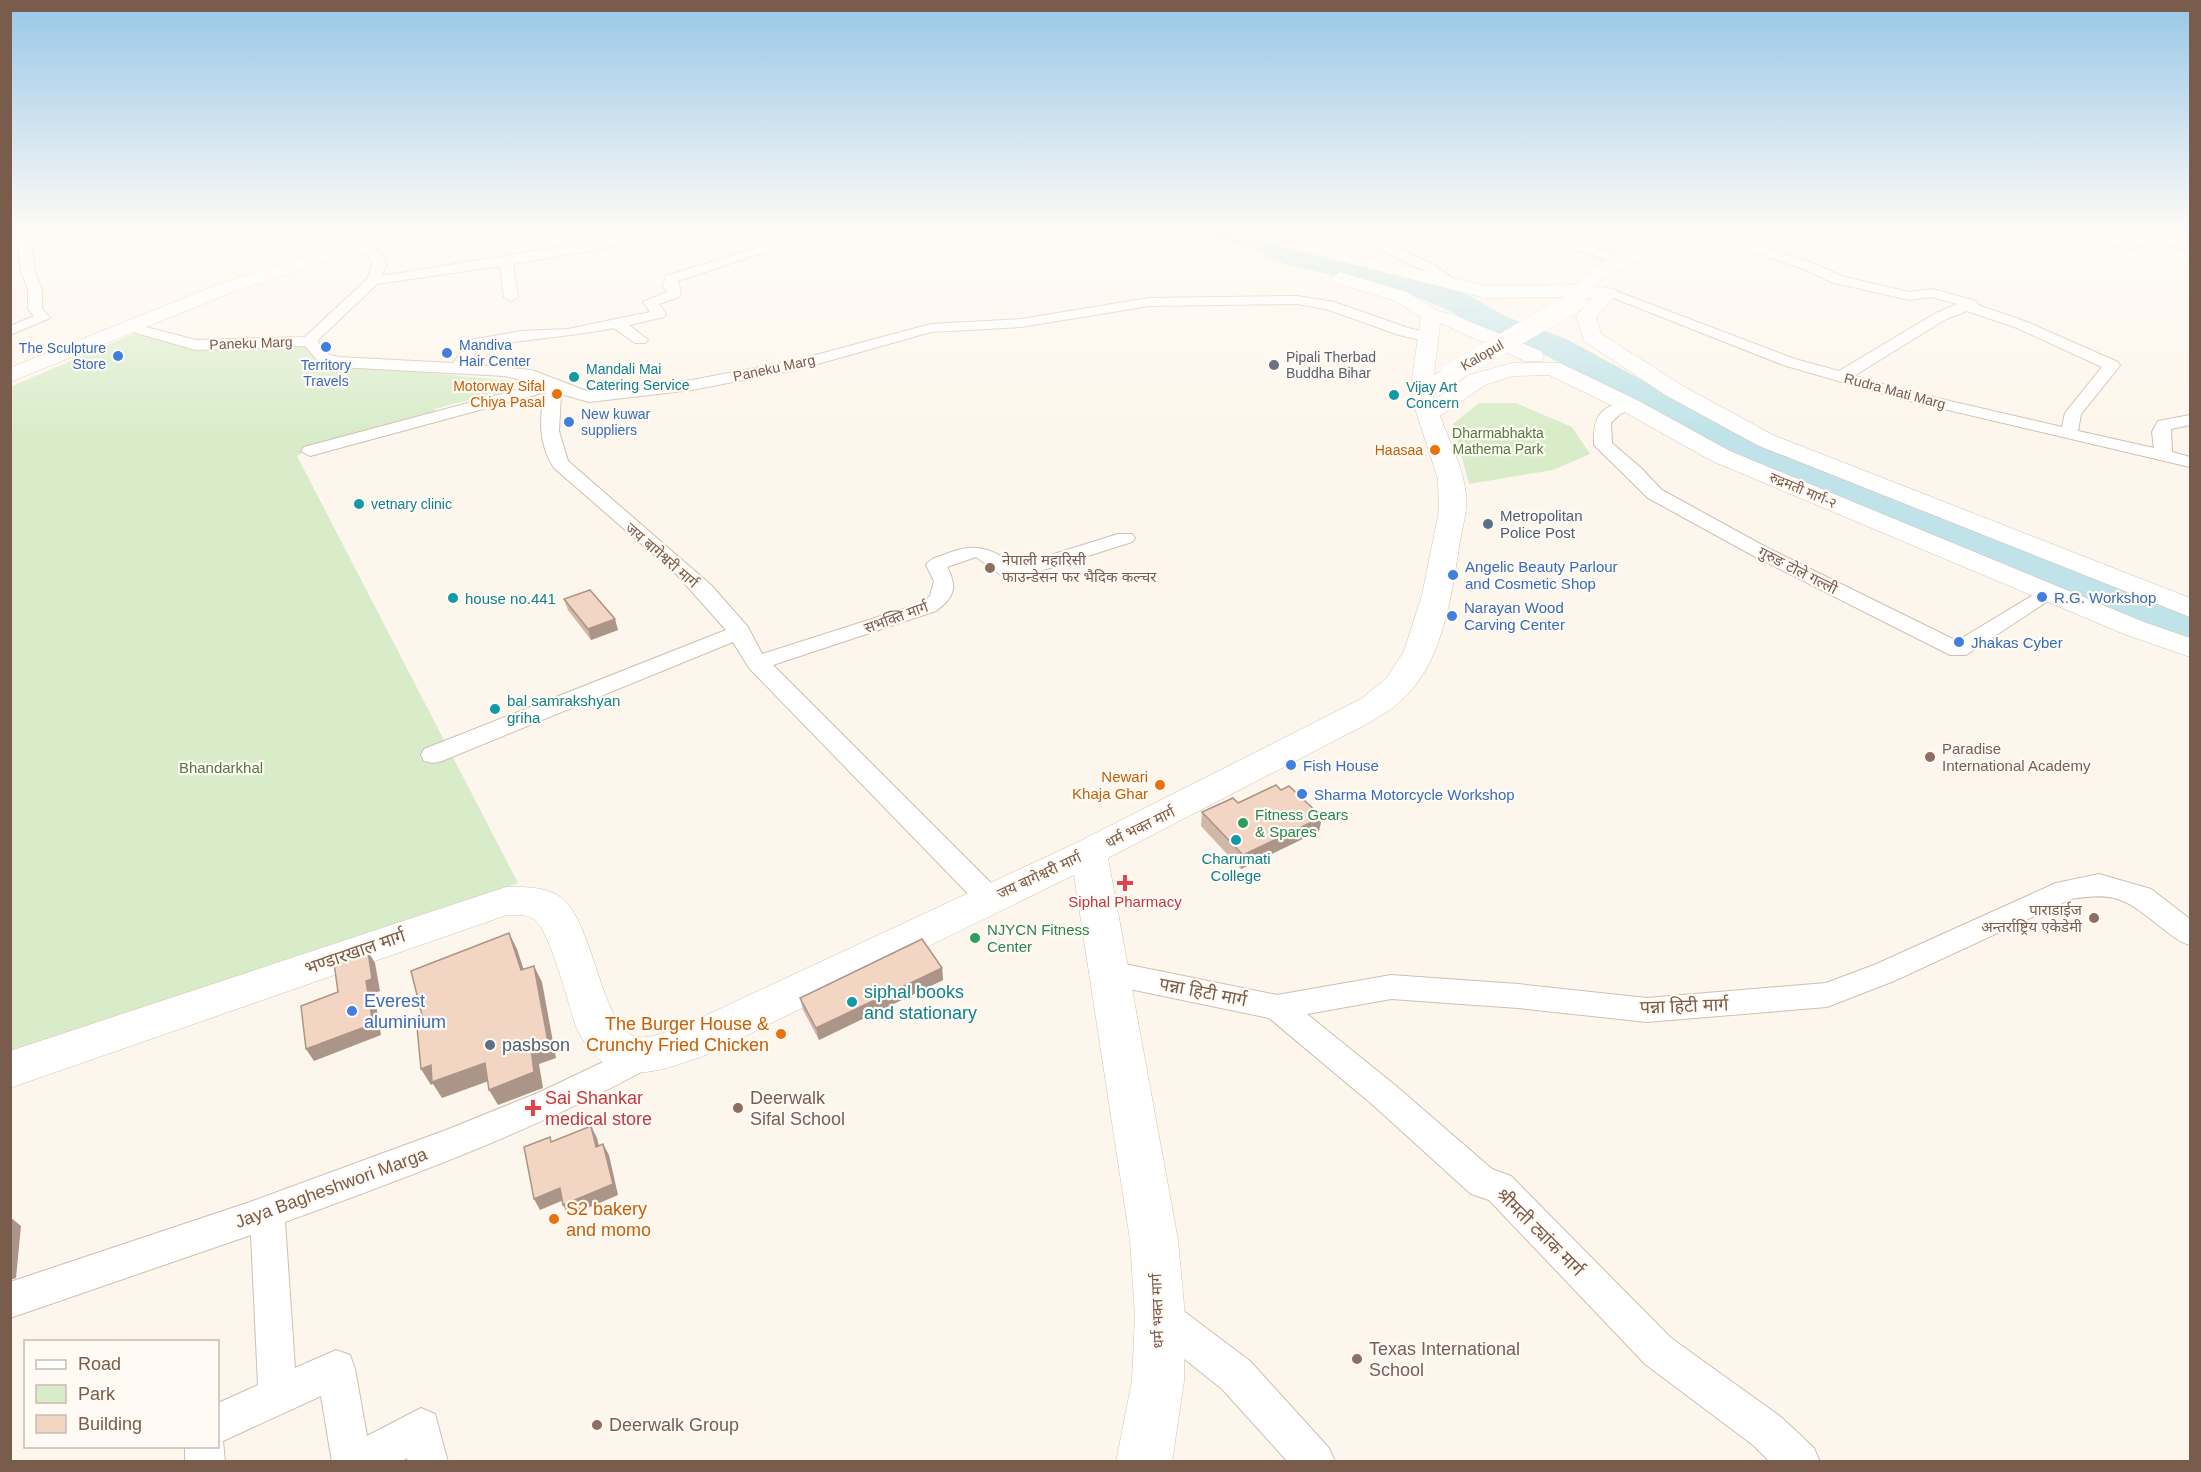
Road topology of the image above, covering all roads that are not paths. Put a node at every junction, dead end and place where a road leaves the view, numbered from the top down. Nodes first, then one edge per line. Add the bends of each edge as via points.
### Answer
1 (35, 297) edge
2 (204, 297) edge
3 (356, 297) edge
4 (666, 297) edge
5 (1399, 297) edge
6 (1496, 297) edge
7 (1584, 297) edge
8 (1589, 297) edge
9 (1597, 297) edge
10 (1946, 297) edge
11 (650, 302) junction
12 (1965, 305) junction
13 (1431, 315) junction
14 (618, 324) junction
15 (127, 326) junction
16 (498, 328) dead end
17 (10, 331) edge
18 (1428, 337) junction
19 (1591, 337) junction
20 (640, 340) dead end
21 (309, 341) junction
22 (1552, 368) junction
23 (457, 369) junction
24 (10, 376) edge
25 (1841, 377) junction
26 (557, 384) junction
27 (1424, 405) junction
28 (1629, 405) junction
29 (2190, 420) edge
30 (2069, 432) junction
31 (310, 451) dead end
32 (2163, 456) junction
33 (2190, 462) edge
34 (1125, 538) dead end
35 (2050, 593) junction
36 (2190, 609) edge
37 (740, 632) junction
38 (2190, 648) edge
39 (757, 663) junction
40 (433, 756) dead end
41 (1089, 852) junction
42 (989, 898) junction
43 (2190, 934) edge
44 (1110, 973) junction
45 (1277, 1007) junction
46 (631, 1054) junction
47 (10, 1070) edge
48 (267, 1214) junction
49 (10, 1300) edge
50 (1160, 1316) junction
51 (278, 1396) junction
52 (219, 1423) edge
53 (352, 1461) edge
54 (360, 1461) edge
55 (428, 1461) edge
56 (1144, 1461) edge
57 (1314, 1461) edge
58 (1800, 1461) edge

1 - 17 street via 34,309 43,318
2 - 15 main road
3 - 21 street
4 - 11 street
5 - 13 main road
6 - 19 main road
7 - 27 main road, Kalopul, bridge via 1450,374
8 - 19 main road via 1586,316
9 - 25 street, Rudra Mati Marg
10 - 12 street via 1971,304
11 - 14 street via 659,314
11 - 16 street via 580,320
12 - 25 street
12 - 30 street via 2022,325 2112,365 2073,413
13 - 18 main road
13 - 22 main road via 1526,351
14 - 20 street
14 - 23 street via 475,343
15 - 21 street, Paneku Marg via 196,345
15 - 24 main road
18 - 26 street, Paneku Marg via 1338,308 1297,300 1149,302 1021,323 931,328 800,364 693,385 589,397
18 - 27 main road
19 - 36 main road via 1675,391 1765,440
21 - 23 street, Paneku Marg via 318,354 331,361
22 - 27 main road, रुद्रमती मार्ग-२ via 1512,370 1477,380
22 - 28 main road, रुद्रमती मार्ग-२
23 - 26 street, Paneku Marg via 514,372
25 - 30 street, Rudra Mati Marg
26 - 31 street
26 - 37 street, जय बागेश्वरी मार्ग via 552,394 549,427 558,461 686,572
27 - 41 main road, धर्म भक्त मार्ग via 1449,466 1453,512 1441,579 1416,657 1403,680 1384,699 1352,718
28 - 35 main road, रुद्रमती मार्ग-२ via 1721,456
28 - 35 street, गुरुङ टोले गल्ली via 1613,411 1602,422 1603,445 1655,494 1757,550 1959,650
29 - 32 street via 2164,425
30 - 32 street, Rudra Mati Marg
32 - 33 street, Rudra Mati Marg
34 - 39 street, सभक्ति मार्ग via 1012,574 986,552 974,549 936,565 944,581 940,599 929,607
35 - 38 main road, रुद्रमती मार्ग-२
37 - 39 street, जय बागेश्वरी मार्ग
37 - 40 street
39 - 42 street, जय बागेश्वरी मार्ग
41 - 42 main road, जय बागेश्वरी मार्ग
41 - 44 main road, धर्म भक्त मार्ग
42 - 46 main road, जय बागेश्वरी मार्ग via 691,1042
43 - 45 street, पन्ना हिटी मार्ग via 2141,896 2099,884 2066,890 1894,969 1827,995 1647,1011 1390,987
44 - 45 street, पन्ना हिटी मार्ग
44 - 50 main road, धर्म भक्त मार्ग via 1145,1178
45 - 58 street, श्रीमती ट्यांक मार्ग via 1483,1184 1499,1187 1658,1351 1767,1431
46 - 47 main road, भण्डारखाल मार्ग via 597,1027 566,937 550,910 533,901 514,901
46 - 48 street, Jaya Bagheshwori Marga via 592,1085
48 - 49 street, Jaya Bagheshwori Marga
48 - 51 street
50 - 56 main road, धर्म भक्त मार्ग via 1158,1381
50 - 57 street via 1236,1375
51 - 52 street
51 - 53 street via 336,1369
54 - 55 street via 421,1428

